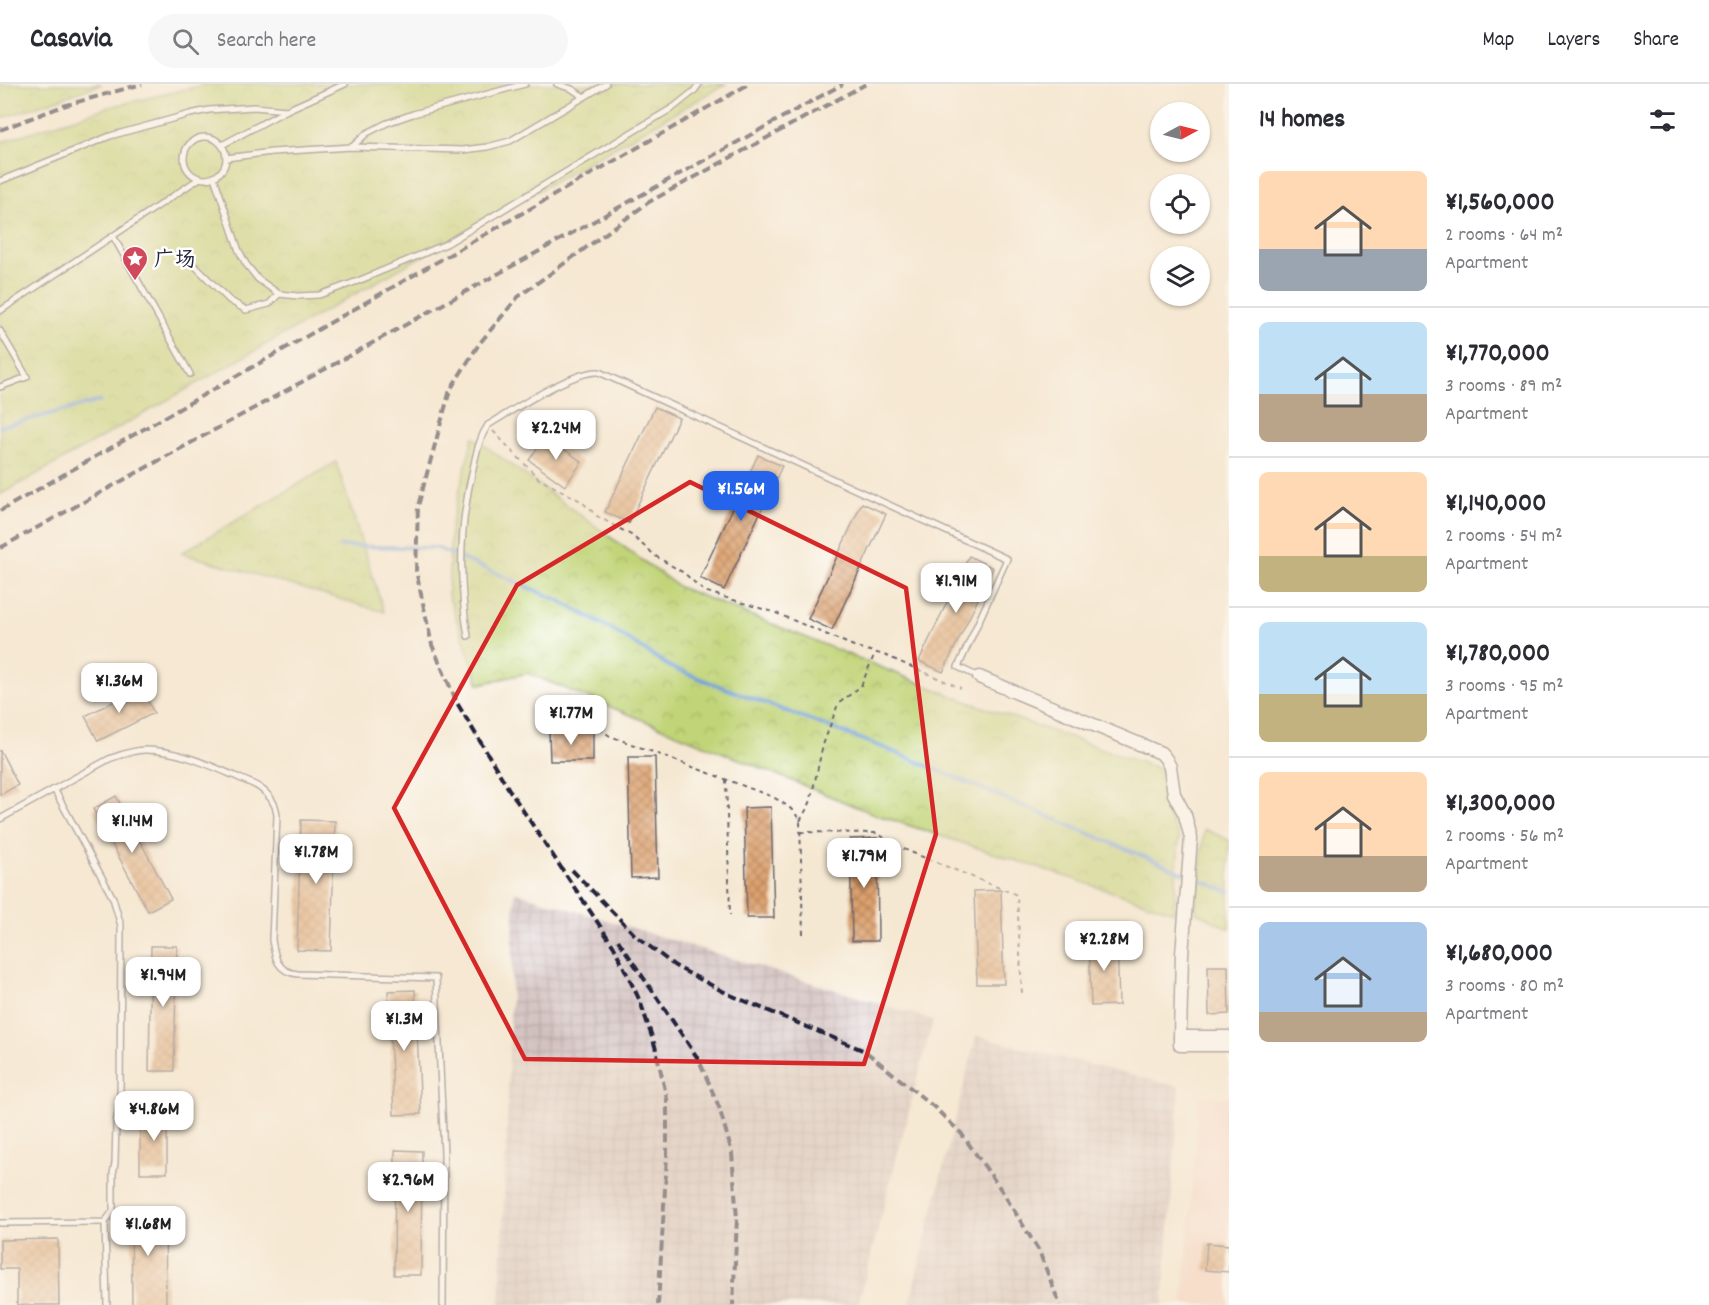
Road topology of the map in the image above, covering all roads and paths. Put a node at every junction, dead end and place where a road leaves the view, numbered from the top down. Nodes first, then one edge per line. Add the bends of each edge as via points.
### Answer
1 (345, 84) edge
2 (525, 84) edge
3 (557, 84) edge
4 (606, 84) edge
5 (699, 84) edge
6 (584, 97) junction
7 (287, 110) junction
8 (222, 145) junction
9 (352, 147) junction
10 (226, 159) junction
11 (214, 177) junction
12 (200, 178) junction
13 (0, 181) edge
14 (113, 236) junction
15 (191, 262) dead end
16 (279, 294) junction
17 (0, 311) edge
18 (0, 331) edge
19 (190, 374) dead end
20 (0, 387) edge
21 (488, 425) junction
22 (468, 636) dead end
23 (875, 653) junction
24 (979, 677) joint
25 (962, 688) dead end
26 (539, 715) dead end
27 (726, 779) junction
28 (54, 789) junction
29 (0, 819) edge
30 (800, 821) junction
31 (800, 832) junction
32 (730, 915) dead end
33 (803, 934) dead end
34 (1022, 994) dead end
35 (1180, 1037) junction
36 (1229, 1037) edge
37 (1229, 1045) edge
38 (105, 1222) junction
39 (0, 1223) edge
40 (107, 1305) edge
41 (442, 1305) edge

1 - 7 lane
2 - 9 lane via 387,123 367,133
3 - 6 lane
4 - 6 lane
5 - 16 lane via 674,107 446,244 319,295
6 - 9 lane via 510,141 487,147
7 - 8 lane
7 - 13 lane via 254,106 190,114 110,136
8 - 10 lane
8 - 12 lane via 202,137 189,145 185,164
9 - 10 lane
10 - 11 lane via 222,171
11 - 12 lane
11 - 16 lane via 246,264 258,279
12 - 14 lane
14 - 17 lane
14 - 19 lane
15 - 16 lane via 229,300 246,310 269,304
18 - 20 lane via 27,377
21 - 22 lane via 479,441 468,484 462,534
21 - 23 path via 539,479 581,501 704,591
21 - 24 lane via 580,375 599,372 1007,559 957,667
23 - 25 path
23 - 30 path via 861,686 838,705 823,745 810,803
24 - 35 street via 1161,753 1166,759 1191,838
26 - 27 path via 585,719 610,736
27 - 30 path via 786,804
27 - 32 path
28 - 29 lane
28 - 38 lane via 113,898 121,926 120,1103 113,1212
28 - 41 lane via 109,759 142,750 192,759 255,785 269,795 276,808 272,940 283,970 298,974 436,978 444,1154
30 - 31 path
31 - 33 path
31 - 34 path via 877,833 913,853 1017,895
35 - 36 street
35 - 37 street via 1180,1045
38 - 39 lane
38 - 40 lane

